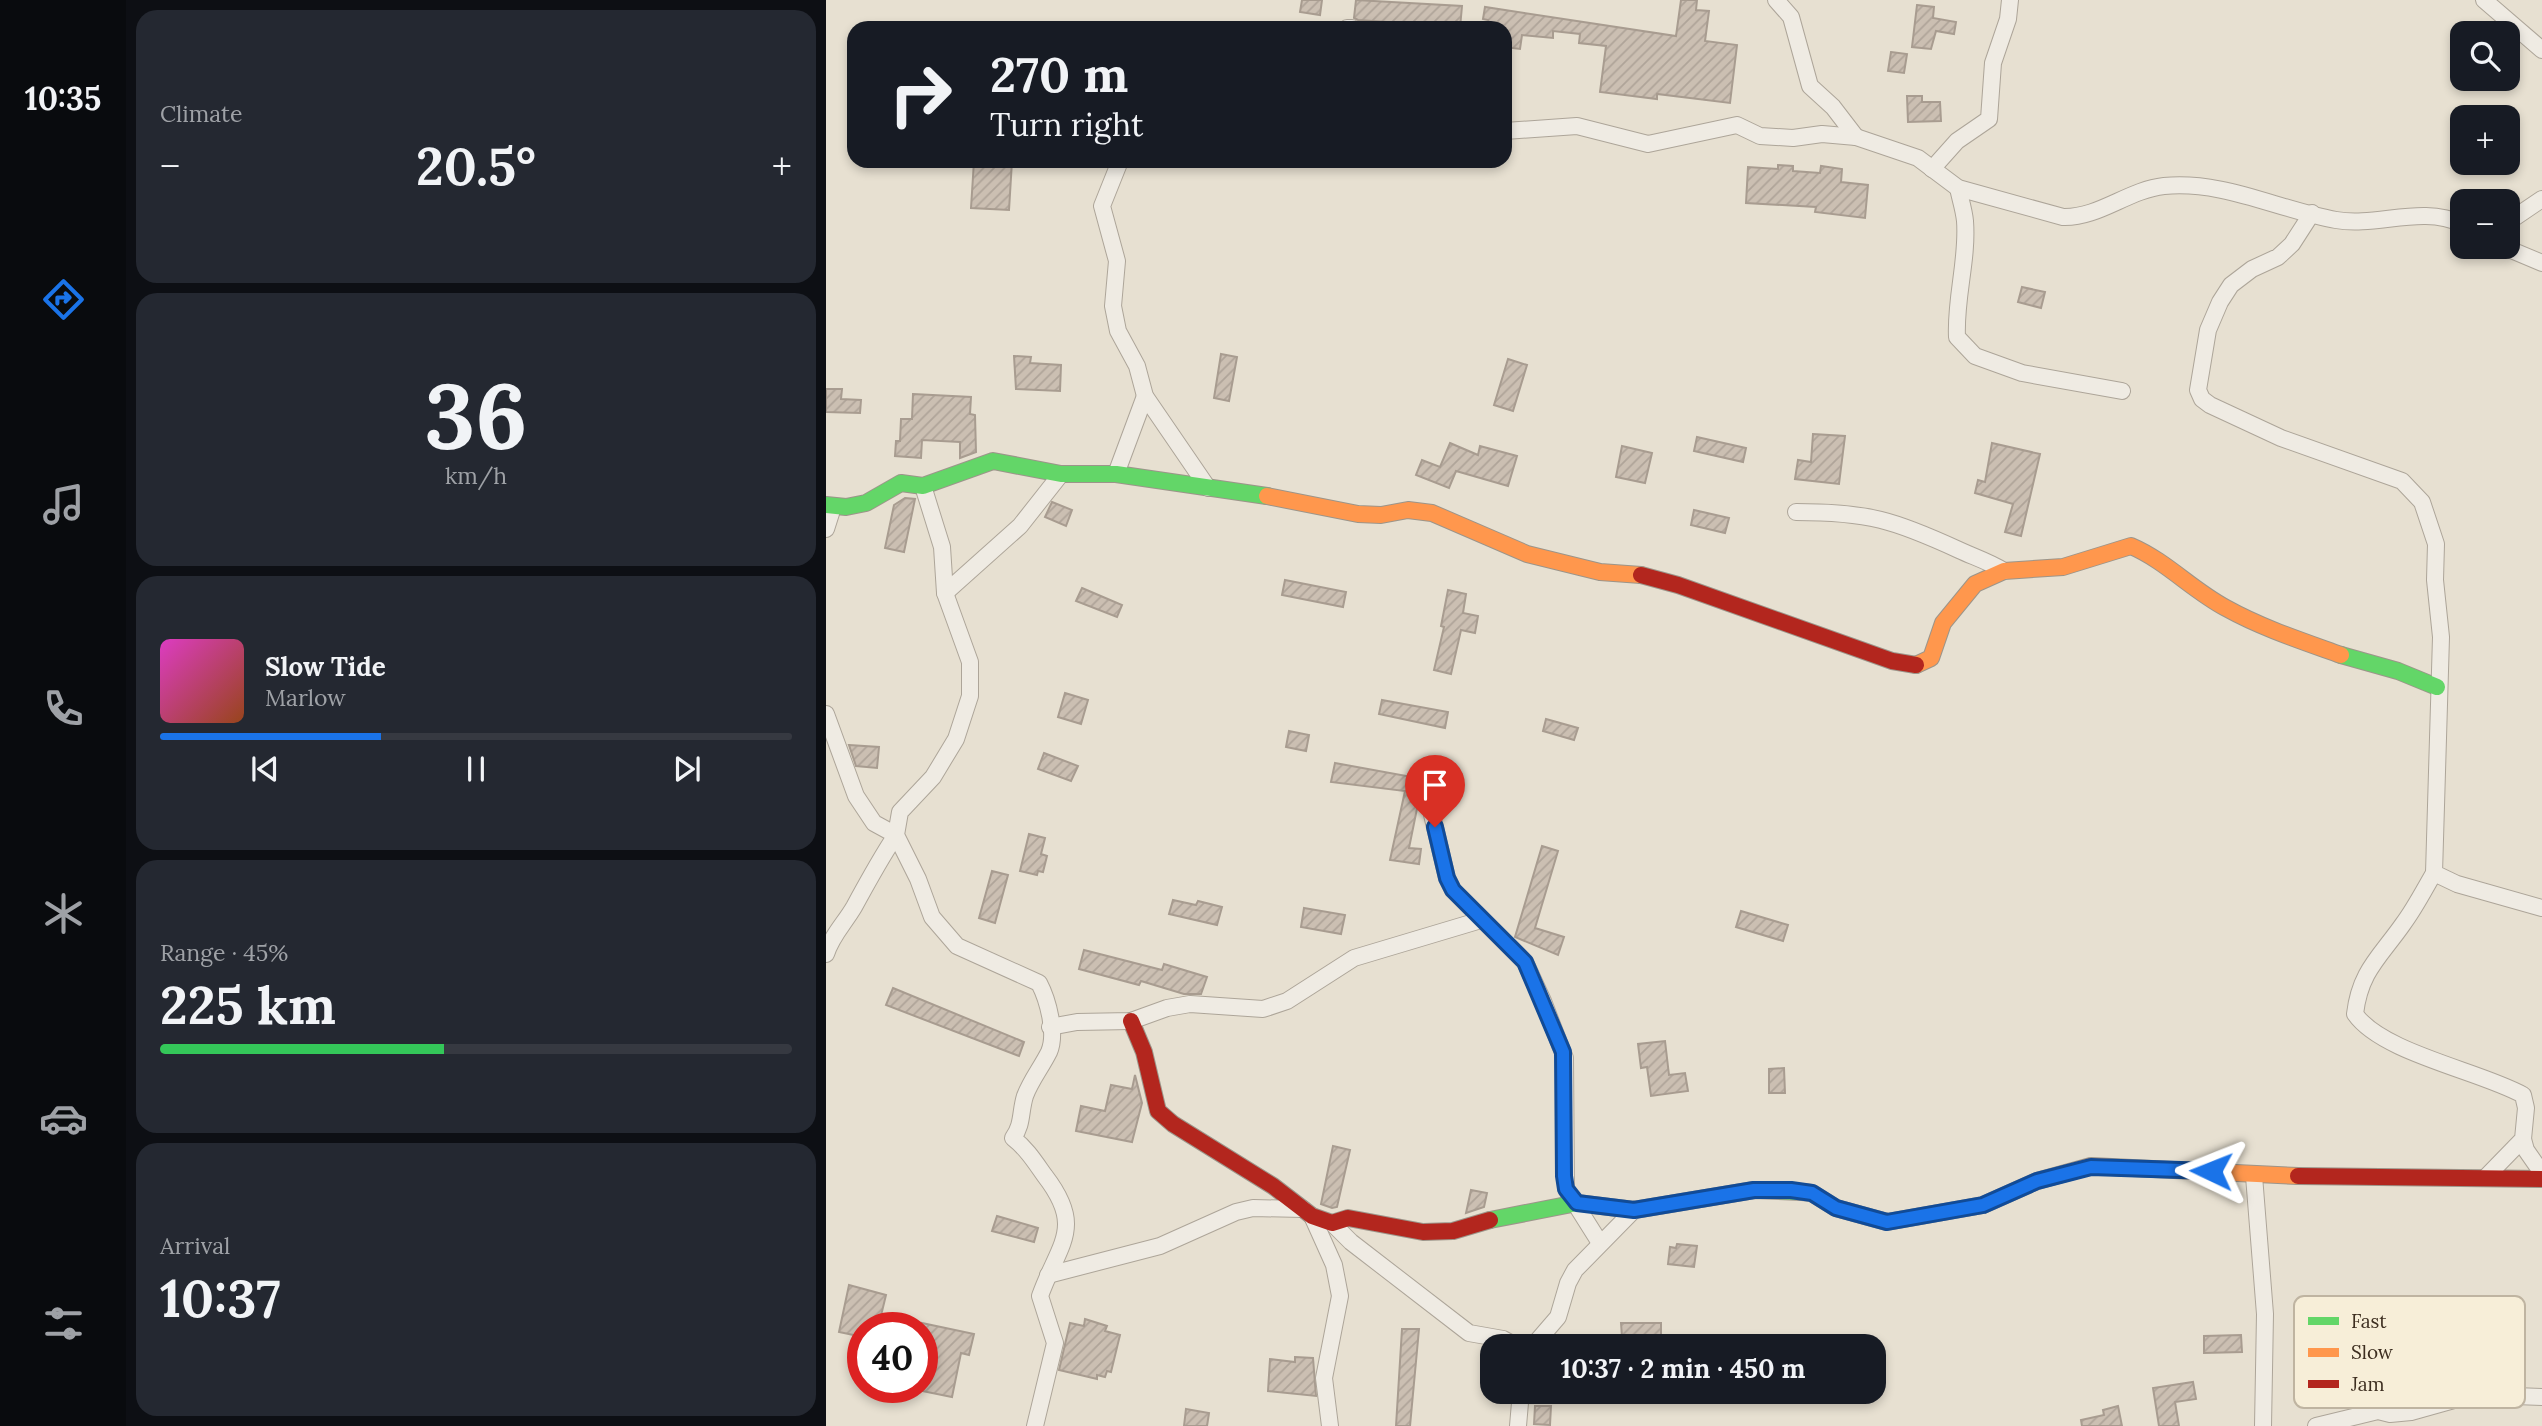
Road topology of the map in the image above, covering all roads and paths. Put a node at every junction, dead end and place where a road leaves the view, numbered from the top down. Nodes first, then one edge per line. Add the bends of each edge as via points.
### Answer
1 (1776, 0) edge
2 (2010, 0) edge
3 (2484, 0) edge
4 (2542, 50) edge
5 (1512, 131) edge
6 (1856, 137) junction
7 (1117, 168) edge
8 (1932, 169) junction
9 (1958, 188) junction
10 (2542, 199) edge
11 (2312, 213) junction
12 (2520, 214) edge
13 (2450, 219) edge
14 (2520, 253) edge
15 (2542, 262) edge
16 (2122, 391) dead end
17 (1144, 396) junction
18 (1061, 474) junction
19 (1116, 474) junction
20 (923, 486) junction
21 (1208, 488) junction
22 (830, 506) edge
23 (1796, 512) dead end
24 (826, 529) edge
25 (2004, 570) junction
26 (944, 593) junction
27 (2437, 687) junction
28 (826, 714) edge
29 (1429, 802) dead end
30 (896, 835) junction
31 (2434, 873) junction
32 (2542, 908) edge
33 (1481, 920) junction
34 (826, 954) edge
35 (1131, 1021) junction
36 (1050, 1027) junction
37 (2523, 1139) junction
38 (2542, 1173) edge
39 (2254, 1176) junction
40 (2486, 1177) junction
41 (2542, 1179) edge
42 (1577, 1203) junction
43 (1634, 1210) junction
44 (1307, 1213) junction
45 (1332, 1223) junction
46 (1600, 1243) junction
47 (1048, 1275) junction
48 (1543, 1334) edge
49 (1480, 1335) edge
50 (1520, 1404) edge
51 (2425, 1408) edge
52 (1035, 1426) edge
53 (1330, 1426) edge
54 (1518, 1426) edge
55 (2263, 1426) edge
56 (2316, 1426) edge

1 - 6 street via 1791,17 1810,86
2 - 8 street via 1993,64 1989,119 1957,141
3 - 4 street
5 - 6 street via 1577,126 1648,144 1737,125 1760,136
6 - 8 street via 1918,158
7 - 17 street via 1102,206 1117,261 1113,306
8 - 9 street
9 - 11 street via 2063,217 2081,217 2164,186 2198,186
9 - 16 street via 1965,220 1957,337 1975,356 2022,373
10 - 12 street
11 - 13 street via 2337,220 2416,215
11 - 27 street via 2292,244 2231,285 2220,302 2208,330 2198,390 2210,405 2281,438 2402,481 2422,502 2436,544 2441,636
14 - 15 street
17 - 19 street
17 - 21 street
18 - 19 street
18 - 20 street via 993,461
18 - 26 street via 1020,526
19 - 21 street
20 - 22 street via 901,483 860,506
20 - 26 street via 942,548
21 - 25 street via 1357,514 1432,513 1527,554 1678,585 1892,661 1915,665 1931,658 1943,623 1975,584
22 - 24 street
23 - 25 street via 1880,518
25 - 27 street via 2063,567 2131,546 2255,623
26 - 30 street via 970,662 970,696 956,739 933,777 900,812
27 - 31 street
28 - 30 street via 856,796 874,823
29 - 33 street via 1447,878
30 - 34 street via 832,936
30 - 36 street via 932,917 957,946 1040,983 1051,1011
31 - 32 street
31 - 37 street via 2367,970 2357,992 2355,1014 2363,1026 2404,1047 2523,1094
33 - 35 street via 1354,958 1287,1001 1263,1009 1190,1004
33 - 42 street via 1525,962 1563,1052 1564,1176 1566,1189
35 - 36 street
35 - 44 street via 1144,1052 1158,1111
36 - 47 street via 1050,1049 1032,1079 1021,1127 1013,1138 1025,1147 1061,1196 1068,1218 1061,1250
37 - 38 street
37 - 40 street
39 - 40 street
39 - 43 street via 2091,1167 2037,1181 1983,1205 1887,1222 1836,1208 1812,1193 1791,1190 1754,1190
39 - 55 street via 2265,1314
40 - 41 street
42 - 43 street
42 - 45 street via 1453,1231 1423,1232 1348,1218
42 - 46 street
43 - 46 street
44 - 45 street
44 - 47 street via 1253,1208 1236,1212 1160,1246
44 - 53 street via 1334,1265 1340,1296 1324,1378
45 - 49 street via 1469,1333
46 - 48 street via 1575,1270 1558,1317
47 - 52 street via 1040,1296 1055,1343
50 - 54 street
51 - 56 street via 2390,1414 2378,1411

